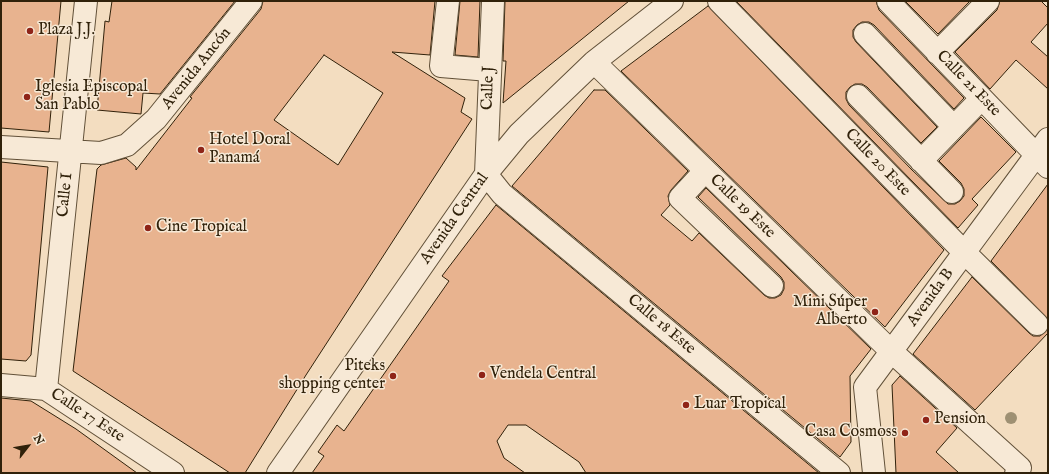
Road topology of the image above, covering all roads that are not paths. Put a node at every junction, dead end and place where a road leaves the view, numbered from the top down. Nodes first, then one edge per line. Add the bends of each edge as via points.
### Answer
1 (86, 1) edge
2 (250, 1) edge
3 (448, 1) edge
4 (493, 1) edge
5 (672, 1) edge
6 (719, 1) edge
7 (888, 1) edge
8 (988, 1) edge
9 (865, 34) dead end
10 (937, 53) junction
11 (594, 62) junction
12 (489, 70) junction
13 (858, 96) dead end
14 (981, 98) junction
15 (954, 126) junction
16 (1, 147) edge
17 (71, 151) junction
18 (1044, 154) edge
19 (921, 160) junction
20 (705, 171) junction
21 (486, 174) junction
22 (952, 192) dead end
23 (964, 252) junction
24 (772, 286) dead end
25 (1037, 324) dead end
26 (891, 352) junction
27 (1, 385) edge
28 (46, 389) junction
29 (167, 471) edge
30 (278, 473) edge
31 (839, 473) edge
32 (874, 473) edge
33 (1016, 473) edge

1 - 17 street, Calle I
2 - 17 street, Avenida Ancón via 156,119 127,145 101,153
3 - 12 street via 441,66
4 - 12 street, Calle J
5 - 11 street, Avenida Central
6 - 23 street, Calle 20 Este
7 - 10 street, Calle 21 Este
8 - 10 street
9 - 15 street
10 - 14 street, Calle 21 Este
11 - 20 street, Calle 19 Este
11 - 21 street, Avenida Central via 519,134
12 - 21 street, Calle J
13 - 19 street
14 - 15 street
14 - 18 street, Calle 21 Este
15 - 19 street
16 - 17 street, Avenida Ancón
17 - 28 street, Calle I
18 - 23 street, Avenida B
19 - 22 street
20 - 24 street via 680,198
20 - 26 street, Calle 19 Este
21 - 30 street, Avenida Central
21 - 31 street, Calle 18 Este via 502,194
23 - 25 street, Calle 20 Este
23 - 26 street, Avenida B
26 - 32 street, Avenida B via 865,387
26 - 33 street, Calle 19 Este via 1020,468
27 - 28 street, Calle 17 Este
28 - 29 street, Calle 17 Este

